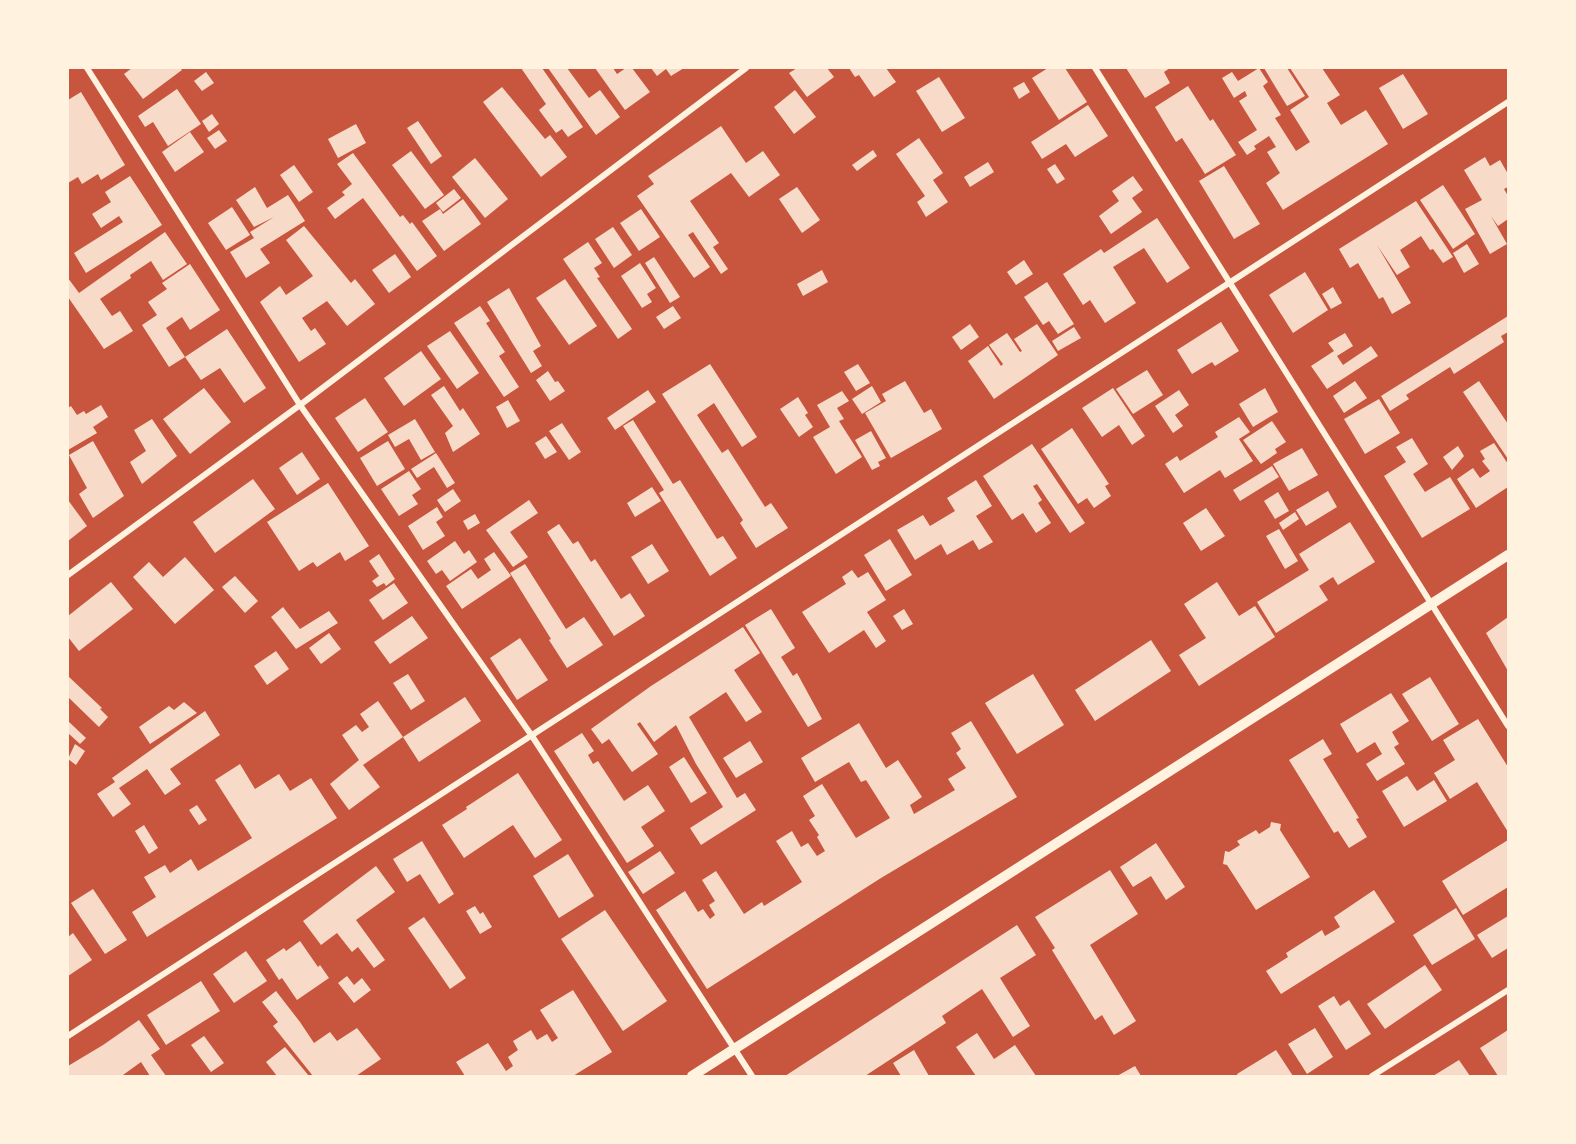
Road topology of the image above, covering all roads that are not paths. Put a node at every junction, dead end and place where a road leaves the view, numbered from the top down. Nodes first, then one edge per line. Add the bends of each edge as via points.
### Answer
1 (87, 68) edge
2 (746, 68) edge
3 (1095, 68) edge
4 (1509, 102) edge
5 (1229, 282) junction
6 (300, 405) junction
7 (1509, 555) edge
8 (68, 575) edge
9 (1431, 604) junction
10 (1509, 726) edge
11 (532, 736) junction
12 (1509, 990) edge
13 (68, 1036) edge
14 (735, 1049) junction
15 (692, 1077) edge
16 (752, 1077) edge
17 (1372, 1077) edge

1 - 6 street
2 - 6 street
3 - 5 street
4 - 5 street
5 - 9 street
5 - 11 street
6 - 8 street
6 - 11 street
7 - 9 street
9 - 10 street
9 - 14 street
11 - 13 street
11 - 14 street
12 - 17 street
14 - 15 street
14 - 16 street

